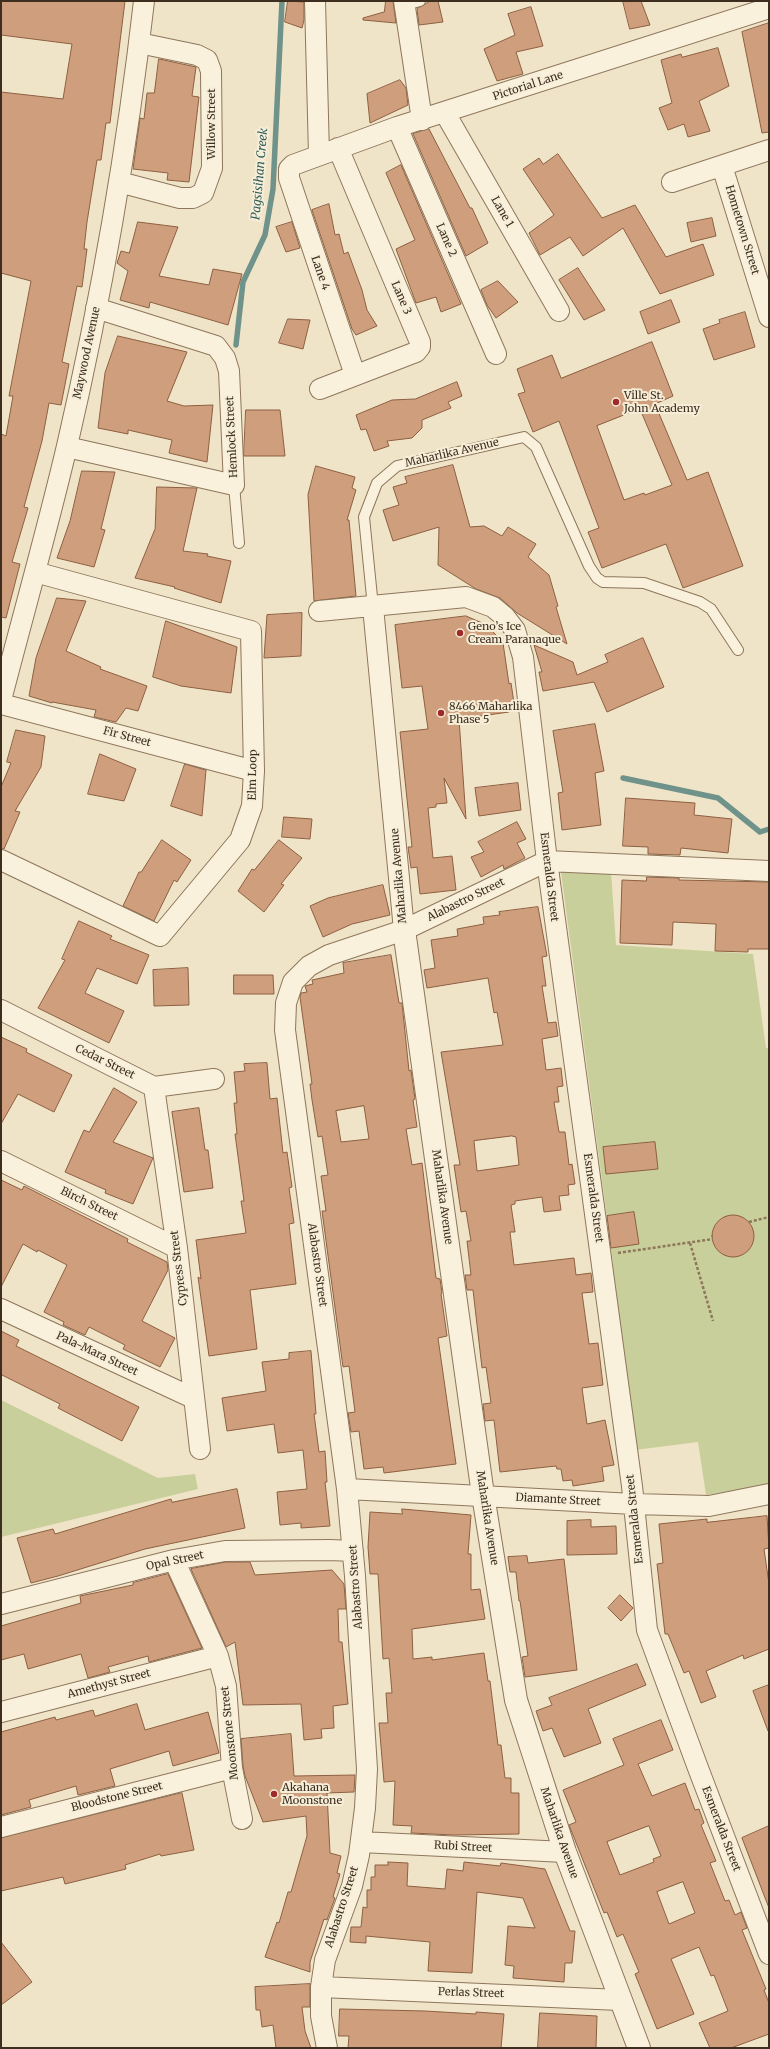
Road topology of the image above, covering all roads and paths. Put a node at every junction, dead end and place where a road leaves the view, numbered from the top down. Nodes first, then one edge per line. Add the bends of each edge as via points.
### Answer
1 (144, 1) edge
2 (315, 1) edge
3 (410, 2) edge
4 (769, 8) edge
5 (139, 43) junction
6 (445, 113) junction
7 (422, 120) junction
8 (397, 127) junction
9 (338, 148) junction
10 (769, 150) edge
11 (318, 155) junction
12 (722, 166) junction
13 (289, 170) joint
14 (120, 182) junction
15 (672, 182) dead end
16 (96, 308) junction
17 (559, 311) dead end
18 (769, 317) edge
19 (496, 354) dead end
20 (355, 375) junction
21 (320, 389) dead end
22 (67, 447) junction
23 (234, 485) junction
24 (239, 543) dead end
25 (35, 572) junction
26 (373, 607) junction
27 (319, 611) dead end
28 (738, 650) dead end
29 (1, 700) edge
30 (1, 704) edge
31 (254, 771) junction
32 (1, 860) edge
33 (547, 861) junction
34 (769, 871) edge
35 (404, 930) junction
36 (1, 1010) edge
37 (214, 1079) dead end
38 (154, 1086) junction
39 (1, 1161) edge
40 (769, 1217) edge
41 (749, 1222) dead end
42 (713, 1239) dead end
43 (690, 1243) junction
44 (177, 1248) junction
45 (601, 1256) junction
46 (1, 1309) edge
47 (713, 1321) dead end
48 (194, 1398) junction
49 (200, 1449) dead end
50 (347, 1489) junction
51 (769, 1494) edge
52 (483, 1495) junction
53 (634, 1504) junction
54 (353, 1551) junction
55 (174, 1560) junction
56 (1, 1604) edge
57 (218, 1656) junction
58 (1, 1712) edge
59 (232, 1768) junction
60 (242, 1819) dead end
61 (1, 1826) edge
62 (361, 1842) junction
63 (565, 1852) junction
64 (769, 1954) edge
65 (321, 1987) junction
66 (620, 2000) junction
67 (327, 2048) edge
68 (639, 2048) edge

1 - 5 street, Maywood Avenue
2 - 11 street
3 - 7 street
4 - 6 street, Pictorial Lane
5 - 14 street, Maywood Avenue
5 - 14 street, Willow Street via 197,54 207,60 211,71 212,168 204,193 193,198 180,198
6 - 7 street, Pictorial Lane
6 - 17 street, Lane 1
7 - 8 street, Pictorial Lane
8 - 9 street, Pictorial Lane
8 - 19 street, Lane 2
9 - 11 street, Pictorial Lane
9 - 20 street, Lane 3 via 420,342 416,352
10 - 12 street
11 - 13 street, Pictorial Lane via 293,165
12 - 15 street
12 - 18 street, Hometown Street
13 - 20 street, Lane 4 via 288,178
14 - 16 street, Maywood Avenue
16 - 22 street, Maywood Avenue
16 - 23 street, Hemlock Street via 216,346 225,358 229,371
20 - 21 street, Lane 3
22 - 23 street, Hemlock Street
22 - 25 street, Maywood Avenue
23 - 24 lane
25 - 29 street, Maywood Avenue
25 - 31 street, Elm Loop via 251,631
26 - 27 street, Esmeralda Street
26 - 28 lane, Maharlika Avenue via 364,517 377,483 397,466 524,437 536,447 589,566 597,578 609,583 644,583 700,602 711,610
26 - 33 street, Esmeralda Street via 466,597 492,607 505,617 515,630 523,657
26 - 35 street, Maharlika Avenue
30 - 31 street, Fir Street
31 - 32 street, Elm Loop via 252,806 240,840 160,936
33 - 34 street, Alabastro Street
33 - 35 street, Alabastro Street
33 - 45 street, Esmeralda Street
35 - 50 street, Alabastro Street via 329,955 309,966 293,982 286,1003 285,1030
35 - 52 street, Maharlika Avenue
36 - 38 street, Cedar Street
37 - 38 street
38 - 44 street, Cypress Street
39 - 44 street, Birch Street
40 - 41 path
42 - 43 path
43 - 45 path
43 - 47 path
44 - 48 street, Cypress Street
45 - 53 street, Esmeralda Street
46 - 48 street, Pala-Mara Street
48 - 49 street, Cypress Street
50 - 52 street, Diamante Street
50 - 54 street, Alabastro Street
51 - 53 street, Diamante Street via 709,1506
52 - 53 street, Diamante Street
52 - 63 street, Maharlika Avenue via 516,1700
53 - 64 street, Esmeralda Street via 648,1630
54 - 55 street, Opal Street via 225,1551
54 - 62 street, Alabastro Street via 367,1769
55 - 56 street, Opal Street
55 - 57 street, Moonstone Street
57 - 58 street, Amethyst Street
57 - 59 street, Moonstone Street via 226,1686
59 - 60 street, Moonstone Street
59 - 61 street, Bloodstone Street
62 - 63 street, Rubi Street
62 - 65 street, Alabastro Street via 352,1886 325,1960
63 - 66 street, Maharlika Avenue
65 - 66 street, Perlas Street
65 - 67 street, Alabastro Street via 321,2016
66 - 68 street, Maharlika Avenue

